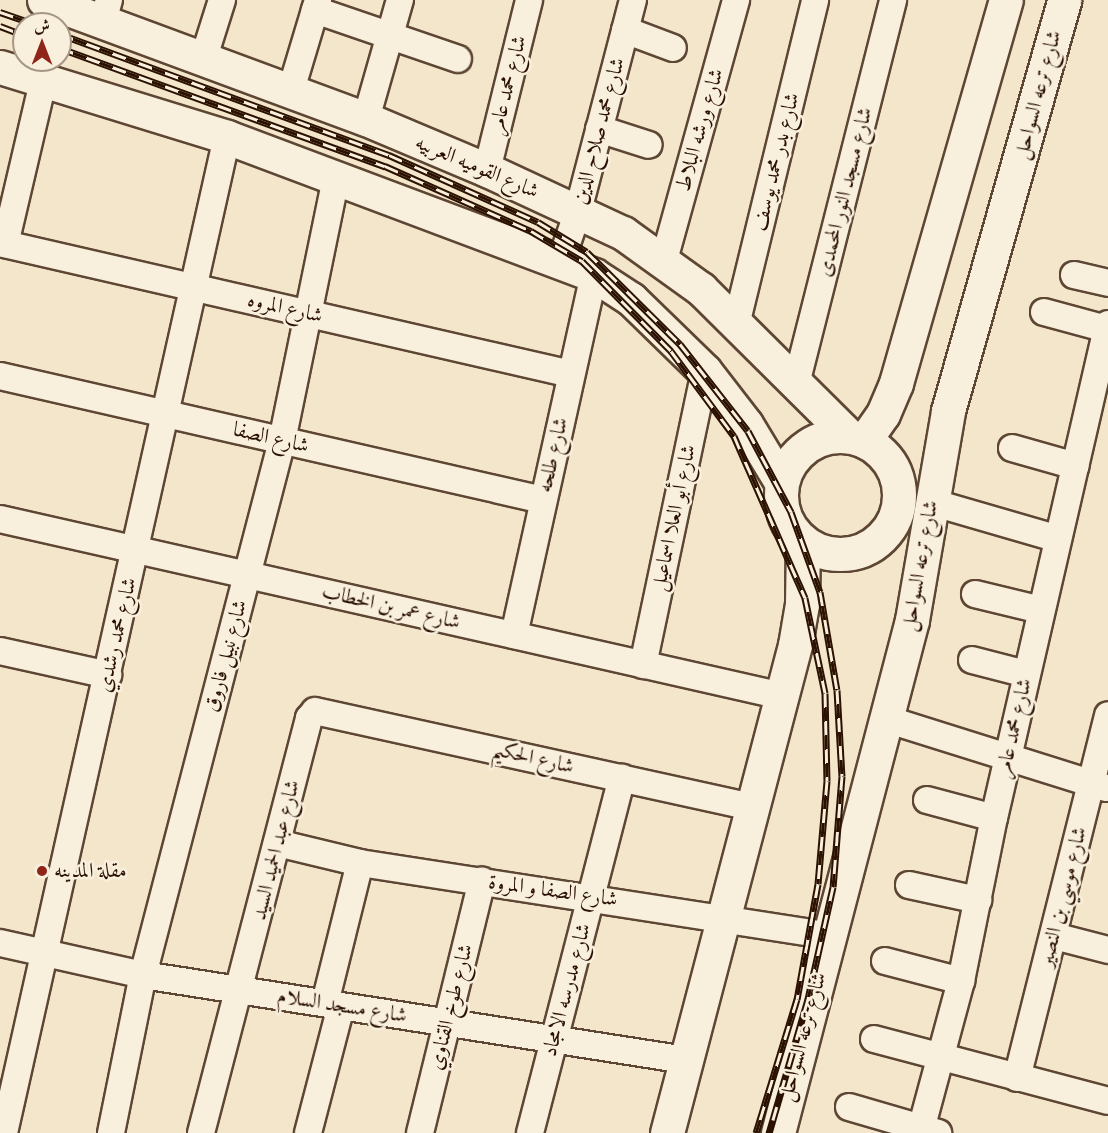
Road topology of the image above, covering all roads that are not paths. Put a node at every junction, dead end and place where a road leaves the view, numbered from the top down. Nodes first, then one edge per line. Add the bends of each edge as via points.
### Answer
1 (222, 0) edge
2 (400, 0) edge
3 (529, 0) edge
4 (631, 0) edge
5 (736, 0) edge
6 (815, 0) edge
7 (893, 0) edge
8 (1006, 0) edge
9 (1064, 0) edge
10 (51, 1) edge
11 (316, 5) edge
12 (106, 11) edge
13 (625, 30) junction
14 (389, 36) junction
15 (673, 48) dead end
16 (204, 57) junction
17 (458, 59) dead end
18 (0, 67) edge
19 (44, 81) junction
20 (291, 90) junction
21 (366, 119) junction
22 (599, 129) junction
23 (227, 137) junction
24 (649, 145) dead end
25 (487, 170) junction
26 (336, 177) junction
27 (578, 210) junction
28 (3, 243) edge
29 (664, 260) junction
30 (561, 261) junction
31 (594, 275) junction
32 (1074, 275) dead end
33 (1108, 284) edge
34 (192, 287) junction
35 (1044, 312) dead end
36 (308, 314) junction
37 (736, 325) junction
38 (1107, 326) edge
39 (705, 371) junction
40 (571, 374) junction
41 (0, 376) edge
42 (796, 384) junction
43 (168, 415) junction
44 (856, 439) junction
45 (282, 441) junction
46 (1012, 448) dead end
47 (1075, 466) junction
48 (782, 482) junction
49 (543, 500) junction
50 (929, 515) junction
51 (0, 519) edge
52 (894, 519) junction
53 (1058, 539) junction
54 (803, 542) junction
55 (137, 550) junction
56 (247, 575) junction
57 (975, 594) dead end
58 (1041, 610) junction
59 (514, 635) junction
60 (0, 651) edge
61 (972, 660) dead end
62 (643, 665) junction
63 (1026, 674) junction
64 (108, 675) junction
65 (782, 696) junction
66 (315, 711) joint
67 (1108, 715) edge
68 (886, 719) junction
69 (1008, 757) junction
70 (622, 778) junction
71 (1100, 786) edge
72 (927, 800) dead end
73 (752, 807) junction
74 (994, 818) junction
75 (277, 843) junction
76 (360, 863) junction
77 (482, 881) junction
78 (909, 885) dead end
79 (591, 896) junction
80 (978, 900) junction
81 (723, 917) junction
82 (830, 936) junction
83 (1054, 936) junction
84 (0, 943) edge
85 (1108, 950) edge
86 (45, 953) junction
87 (885, 961) dead end
88 (143, 975) junction
89 (961, 981) junction
90 (240, 990) junction
91 (333, 1005) junction
92 (447, 1023) junction
93 (554, 1039) junction
94 (874, 1039) dead end
95 (940, 1058) junction
96 (686, 1060) junction
97 (1017, 1078) junction
98 (1108, 1101) edge
99 (849, 1107) dead end
100 (927, 1131) edge
101 (4, 1133) edge
102 (111, 1133) edge
103 (201, 1133) edge
104 (308, 1133) edge
105 (420, 1133) edge
106 (530, 1133) edge
107 (666, 1133) edge
108 (778, 1133) edge

1 - 16 street
2 - 14 street
3 - 25 street, شارع محمد عامر
4 - 13 street, شارع محمد صلاح الدين
5 - 29 street, شارع ورشه البلاط
6 - 37 street, شارع بدر محمد يوسف
7 - 42 street, شارع مسجد النور المحمدى
8 - 44 main road via 896,383 883,414
9 - 50 main road, شارع ترعه السواحل via 948,411
10 - 12 main road, شارع القوميه العربيه
11 - 14 street
11 - 20 street
12 - 16 main road, شارع القوميه العربيه
13 - 15 street
13 - 22 street, شارع محمد صلاح الدين
14 - 17 street
14 - 21 street
16 - 20 main road, شارع القوميه العربيه
18 - 19 main road
19 - 23 main road
19 - 28 street
20 - 21 main road, شارع القوميه العربيه
21 - 25 main road, شارع القوميه العربيه
22 - 24 street
22 - 27 street, شارع محمد صلاح الدين
23 - 26 main road
23 - 34 street, شارع محمد رشدي
25 - 27 main road, شارع القوميه العربيه
26 - 30 main road
26 - 36 street, شارع نبيل فاروق
27 - 29 main road, شارع القوميه العربيه
27 - 30 street, شارع محمد صلاح الدين
28 - 34 street, شارع المروه
29 - 37 main road, شارع القوميه العربيه via 701,289
30 - 31 main road
31 - 39 main road via 632,299
31 - 40 street, شارع طلحه
32 - 33 street
34 - 36 street, شارع المروه
34 - 43 street, شارع محمد رشدي
35 - 38 street
36 - 40 street, شارع المروه
36 - 45 street, شارع نبيل فاروق
37 - 42 main road, شارع القوميه العربيه
38 - 47 street, شارع محمد عامر
39 - 48 main road via 746,424
39 - 62 street, شارع أبو العلا اسماعيل
40 - 49 street, شارع طلحه
41 - 43 street, شارع الصفا
42 - 44 main road, شارع القوميه العربيه
43 - 45 street, شارع الصفا
43 - 55 street, شارع محمد رشدي
44 - 48 main road via 812,443 792,459
44 - 52 main road via 885,457 895,474 899,493
45 - 49 street, شارع الصفا
45 - 56 street, شارع نبيل فاروق
46 - 47 street
47 - 53 street, شارع محمد عامر
48 - 54 main road via 786,521
49 - 59 street, شارع طلحه
50 - 52 main road
50 - 53 street
50 - 68 main road, شارع ترعه السواحل via 912,620
51 - 55 street, شارع عمر بن الخطاب
52 - 54 main road via 878,540 854,552 828,553
53 - 58 street, شارع محمد عامر
54 - 65 main road via 802,604
55 - 56 street, شارع عمر بن الخطاب
55 - 64 street, شارع محمد رشدي
56 - 59 street, شارع عمر بن الخطاب
56 - 88 street, شارع نبيل فاروق
57 - 58 street
58 - 63 street, شارع محمد عامر
59 - 62 street, شارع عمر بن الخطاب
60 - 64 street
61 - 63 street
62 - 65 street, شارع عمر بن الخطاب
63 - 69 street, شارع محمد عامر
64 - 86 street, شارع محمد رشدي
65 - 73 main road
66 - 70 street, شارع الحكيم
66 - 75 street, شارع عبد الحميد السيد via 309,717
67 - 71 street, شارع موسي بن النصير
68 - 69 street
68 - 82 main road, شارع ترعه السواحل
69 - 71 street
69 - 74 street, شارع محمد عامر
70 - 73 street, شارع الحكيم
70 - 79 street, شارع مدرسه الامجاد
71 - 83 street, شارع موسي بن النصير
72 - 74 street
73 - 81 main road
74 - 80 street, شارع محمد عامر
75 - 76 street, شارع الصفا و المروة
75 - 90 street, شارع عبد الحميد السيد
76 - 77 street, شارع الصفا و المروة
76 - 91 street
77 - 79 street, شارع الصفا و المروة
77 - 92 street, شارع طوخ القناوي
78 - 80 street
79 - 81 street, شارع الصفا و المروة
79 - 93 street, شارع مدرسه الامجاد
80 - 89 street, شارع محمد عامر
81 - 82 street, شارع الصفا و المروة
81 - 96 main road
82 - 108 main road, شارع ترعه السواحل
83 - 85 street
83 - 97 street, شارع موسي بن النصير
84 - 86 street, شارع مسجد السلام
86 - 88 street, شارع مسجد السلام
86 - 101 street, شارع محمد رشدي
87 - 89 street
88 - 90 street, شارع مسجد السلام
88 - 102 street, شارع نبيل فاروق
89 - 95 street, شارع محمد عامر
90 - 91 street, شارع مسجد السلام
90 - 103 street, شارع عبد الحميد السيد
91 - 92 street, شارع مسجد السلام
91 - 104 street
92 - 93 street, شارع مسجد السلام
92 - 105 street, شارع طوخ القناوي
93 - 96 street, شارع مسجد السلام
93 - 106 street, شارع مدرسه الامجاد
94 - 95 street
95 - 97 street
95 - 100 street, شارع محمد عامر
96 - 107 main road
97 - 98 street
99 - 100 street

